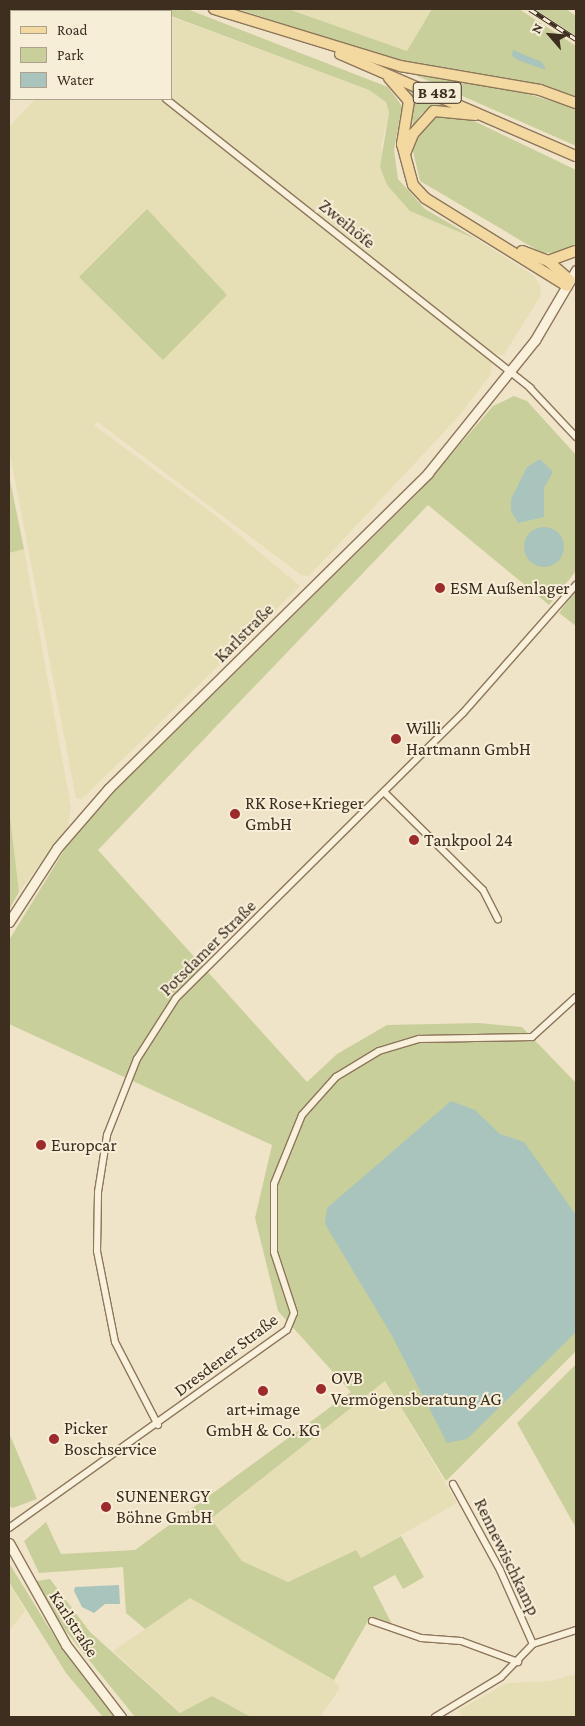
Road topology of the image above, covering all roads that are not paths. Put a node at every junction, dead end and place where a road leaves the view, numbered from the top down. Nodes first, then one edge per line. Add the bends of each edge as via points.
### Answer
1 (214, 9) edge
2 (273, 29) junction
3 (374, 67) junction
4 (167, 100) edge
5 (576, 103) edge
6 (501, 120) junction
7 (576, 156) edge
8 (403, 159) junction
9 (507, 245) junction
10 (576, 250) edge
11 (548, 261) junction
12 (576, 270) edge
13 (569, 283) junction
14 (510, 373) junction
15 (576, 436) edge
16 (576, 585) edge
17 (384, 792) junction
18 (498, 918) dead end
19 (9, 922) edge
20 (576, 997) edge
21 (158, 1424) junction
22 (453, 1484) dead end
23 (9, 1528) edge
24 (9, 1543) edge
25 (372, 1621) dead end
26 (576, 1630) edge
27 (533, 1644) junction
28 (518, 1662) junction
29 (121, 1717) edge
30 (436, 1717) edge

1 - 2 main road, B 482
2 - 3 main road, B 482
2 - 5 main road via 400,66 540,90
3 - 6 main road, B 482
3 - 8 main road via 397,83 409,101
4 - 14 street, Zweihöfe
6 - 7 main road, B 482
6 - 8 main road via 456,110 434,111 413,134
8 - 9 main road via 413,185 425,198
9 - 11 main road
9 - 13 main road
10 - 11 main road
11 - 13 main road
12 - 13 street, Karlstraße
13 - 14 street, Karlstraße
14 - 15 street, Zweihöfe
14 - 19 street, Karlstraße via 428,473 110,788 57,848
16 - 17 street, Potsdamer Straße via 513,662
17 - 18 street via 483,890
17 - 21 street, Potsdamer Straße via 176,998 137,1059 115,1110 98,1192 100,1276 127,1372
20 - 21 street, Dresdener Straße via 532,1037 445,1036 401,1043 359,1062 318,1095 286,1145 272,1206 274,1252 294,1313 292,1323 276,1340
21 - 23 street
22 - 27 street, Rennewischkamp via 500,1570
24 - 29 street, Karlstraße via 66,1645
25 - 28 street via 421,1638 461,1641
26 - 27 street
27 - 28 street
28 - 30 street

